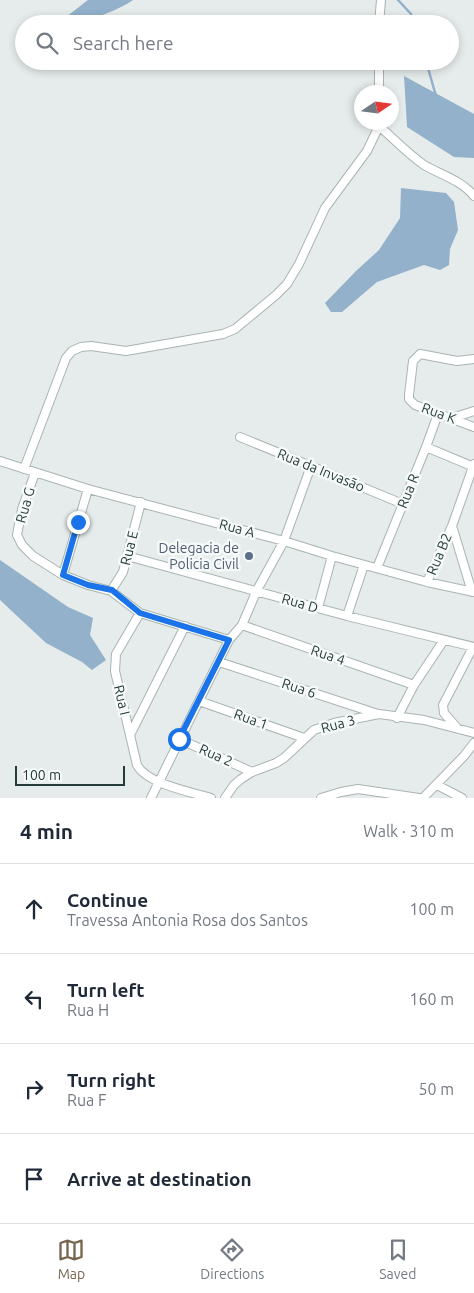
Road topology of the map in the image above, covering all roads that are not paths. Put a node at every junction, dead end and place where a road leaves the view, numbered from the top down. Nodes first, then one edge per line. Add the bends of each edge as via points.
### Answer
1 (381, 0) edge
2 (380, 15) edge
3 (378, 70) edge
4 (379, 85) edge
5 (376, 130) edge
6 (385, 130) edge
7 (474, 196) edge
8 (474, 359) edge
9 (474, 411) edge
10 (438, 414) junction
11 (452, 418) junction
12 (474, 427) edge
13 (240, 437) dead end
14 (426, 447) junction
15 (0, 461) edge
16 (311, 466) junction
17 (474, 466) edge
18 (24, 469) junction
19 (35, 473) junction
20 (88, 489) junction
21 (141, 502) junction
22 (403, 504) junction
23 (452, 526) junction
24 (284, 541) junction
25 (127, 556) junction
26 (332, 556) junction
27 (364, 564) junction
28 (377, 568) junction
29 (63, 575) junction
30 (427, 582) junction
31 (112, 590) junction
32 (257, 590) junction
33 (473, 592) edge
34 (318, 608) junction
35 (140, 613) junction
36 (348, 616) junction
37 (242, 625) junction
38 (185, 626) junction
39 (229, 640) junction
40 (444, 640) junction
41 (474, 647) edge
42 (218, 662) junction
43 (414, 685) junction
44 (198, 701) junction
45 (379, 714) junction
46 (397, 718) junction
47 (458, 729) junction
48 (474, 733) edge
49 (130, 735) junction
50 (304, 738) junction
51 (179, 739) junction
52 (474, 742) edge
53 (252, 772) junction
54 (158, 781) junction
55 (437, 786) junction
56 (151, 798) edge
57 (211, 798) edge
58 (225, 798) edge
59 (321, 798) edge
60 (419, 798) edge
61 (424, 798) edge
62 (462, 798) edge

1 - 2 street
3 - 4 street
5 - 18 street via 367,150 325,208 287,284 235,328 223,334 126,350 91,346 72,352 66,358
6 - 7 street via 412,156 464,186
8 - 10 street, Rua K via 457,361 420,354 413,361 409,399 415,405
9 - 11 street
10 - 11 street, Rua K
10 - 14 street, Rua R
11 - 12 street, Rua K
13 - 16 street, Rua da Invasão
14 - 17 street
14 - 22 street, Rua R
15 - 18 street, Rua A
16 - 22 street, Rua da Invasão
16 - 24 street
17 - 23 street, Rua B2
18 - 19 street, Rua A
19 - 20 street, Rua A
19 - 29 street, Rua G via 17,535 33,556
20 - 21 street, Rua A
20 - 29 street
21 - 24 street, Rua A
21 - 25 street, Rua E
22 - 28 street, Rua R
23 - 30 street, Rua B2
23 - 33 street, Rua B2
24 - 26 street, Rua A
24 - 32 street
25 - 31 street, Rua E via 123,572
25 - 32 street, Rua D
26 - 27 street, Rua A
26 - 34 street
27 - 28 street, Rua A
27 - 36 street
28 - 30 street, Rua A
29 - 31 street
30 - 33 street, Rua A
31 - 35 street
32 - 34 street, Rua D
32 - 37 street
34 - 36 street, Rua D
35 - 38 street
35 - 49 street, Rua I via 116,654 115,662
36 - 40 street, Rua D
37 - 39 street
37 - 43 street, Rua 4
38 - 39 street
38 - 49 street
39 - 42 street
40 - 41 street, Rua D
40 - 43 street
41 - 47 street via 443,705 444,713
42 - 44 street
42 - 45 street, Rua 6
43 - 46 street
44 - 50 street, Rua 1
44 - 51 street
45 - 46 street, Rua 3
45 - 50 street, Rua 3 via 322,726
46 - 47 street, Rua 3 via 424,720
47 - 48 street, Rua 3
49 - 54 street, Rua I via 139,770
50 - 53 street, Rua 3 via 284,758
51 - 53 street, Rua 2
51 - 54 street
52 - 55 street
53 - 58 street, Rua 3 via 234,785
54 - 56 street
54 - 57 street
55 - 61 street
55 - 62 street
59 - 60 street via 358,790

